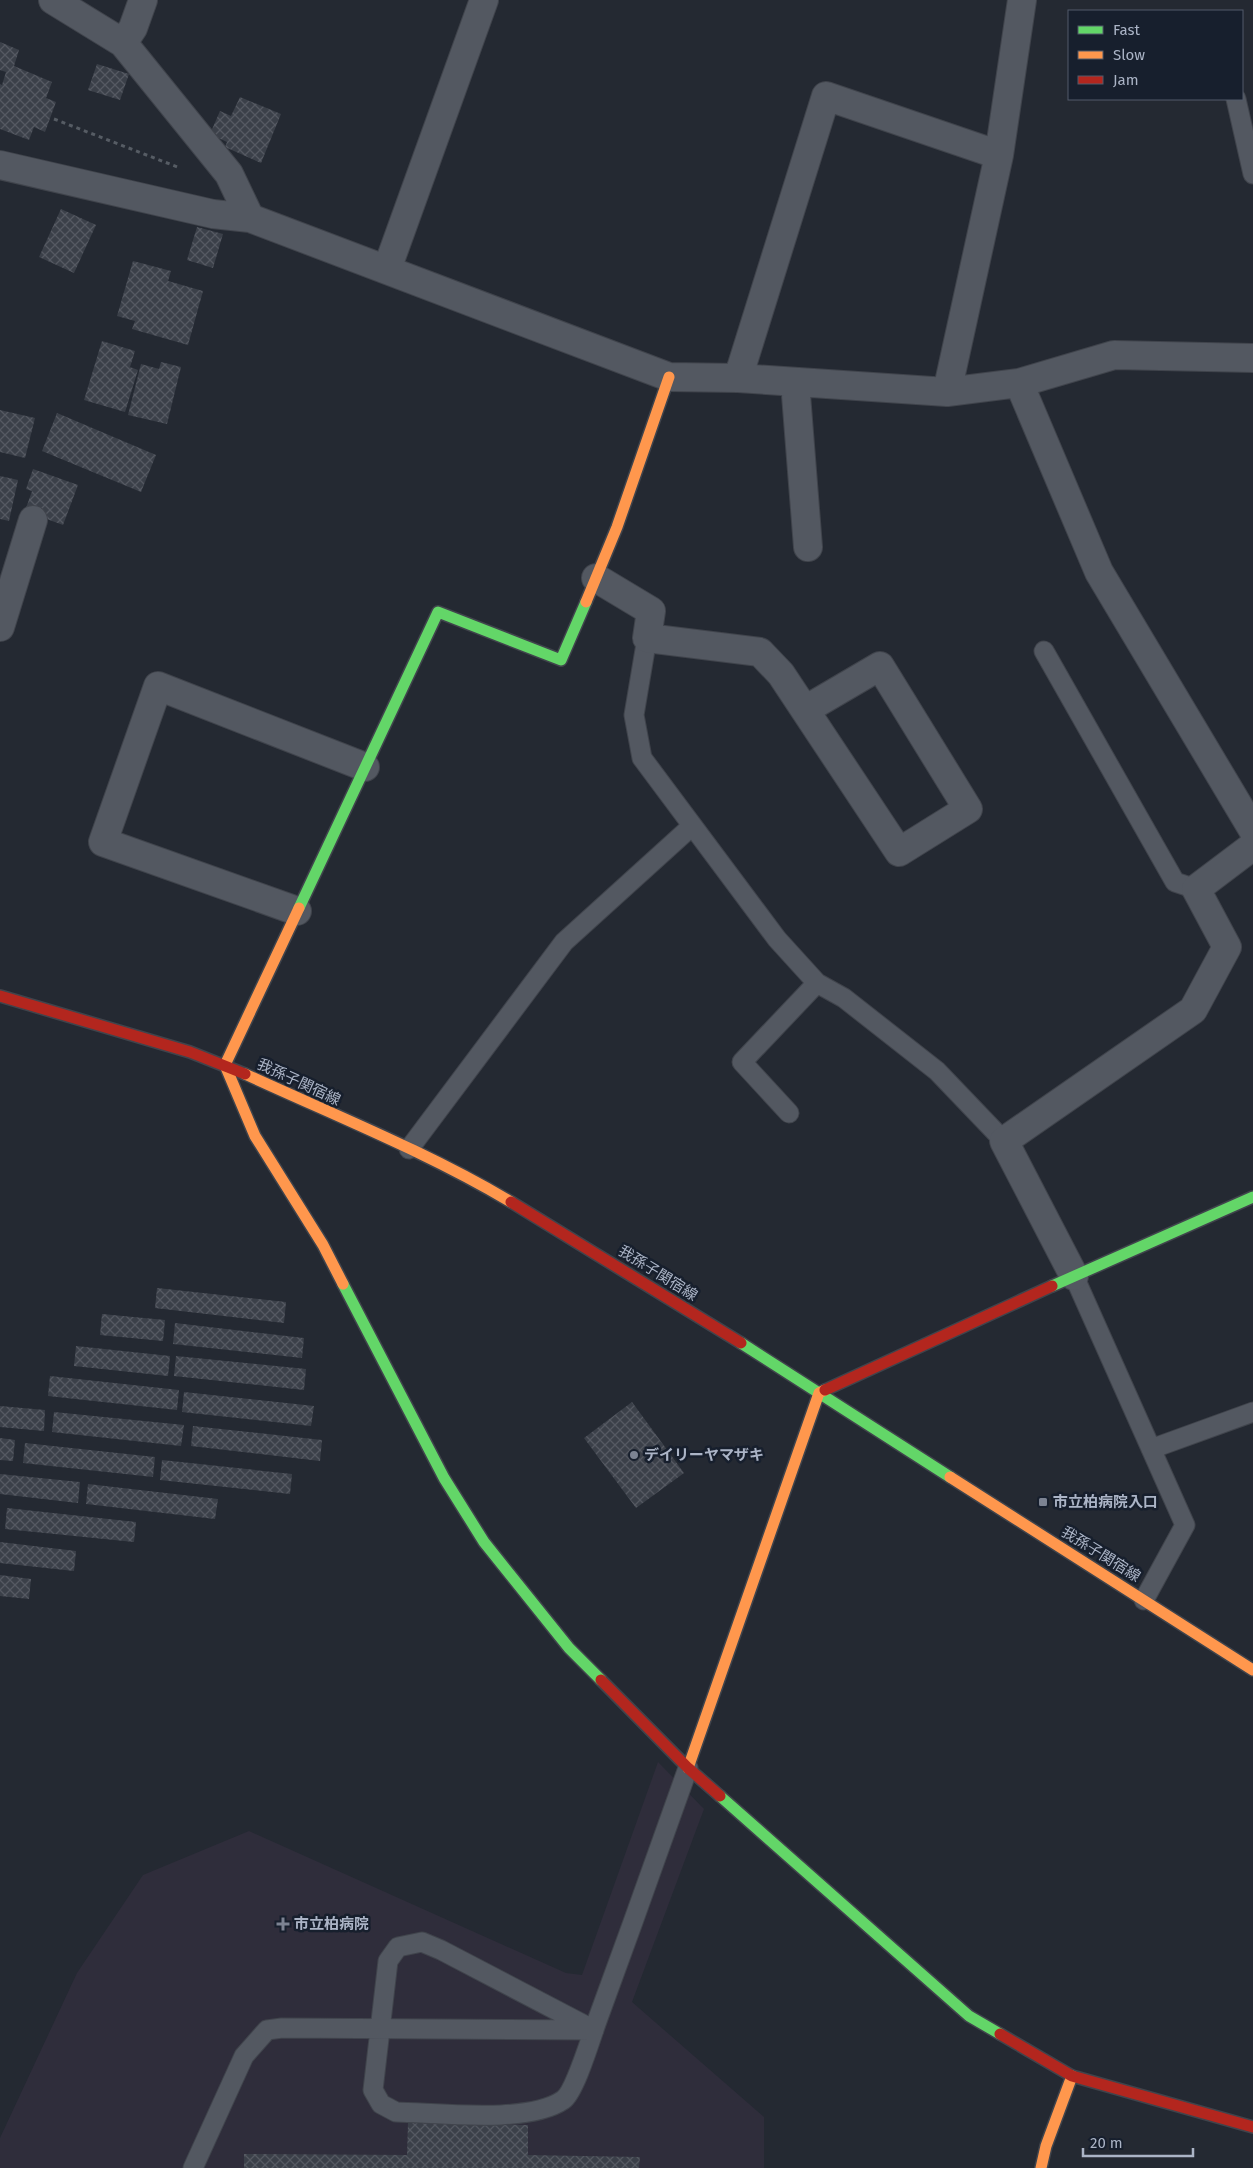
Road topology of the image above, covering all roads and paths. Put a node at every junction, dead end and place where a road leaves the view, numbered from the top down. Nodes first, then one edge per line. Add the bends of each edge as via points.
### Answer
1 (52, 0) edge
2 (143, 0) edge
3 (484, 0) edge
4 (1022, 0) edge
5 (123, 43) junction
6 (1236, 100) edge
7 (54, 119) dead end
8 (999, 155) junction
9 (0, 165) edge
10 (182, 169) dead end
11 (1253, 174) edge
12 (250, 218) junction
13 (387, 269) junction
14 (1253, 358) edge
15 (669, 377) junction
16 (738, 378) junction
17 (795, 382) junction
18 (1019, 383) junction
19 (947, 392) junction
20 (33, 520) dead end
21 (808, 547) dead end
22 (596, 578) junction
23 (0, 627) edge
24 (647, 638) junction
25 (1044, 651) dead end
26 (805, 710) junction
27 (365, 767) junction
28 (692, 826) junction
29 (1253, 830) edge
30 (1253, 846) edge
31 (1196, 889) junction
32 (297, 911) junction
33 (817, 983) junction
34 (0, 996) edge
35 (225, 1065) junction
36 (789, 1113) dead end
37 (1004, 1141) junction
38 (409, 1149) junction
39 (1253, 1197) edge
40 (1074, 1276) junction
41 (819, 1393) junction
42 (1253, 1412) edge
43 (1151, 1449) junction
44 (1144, 1600) junction
45 (1253, 1670) edge
46 (688, 1768) junction
47 (381, 2029) junction
48 (594, 2030) junction
49 (1072, 2076) junction
50 (1253, 2127) edge
51 (193, 2168) edge
52 (1041, 2168) edge

1 - 5 street
2 - 5 street
3 - 13 street
4 - 8 street
5 - 12 street via 229,174
6 - 11 lane
7 - 10 path
8 - 16 street via 826,96
8 - 19 street
9 - 12 street via 213,214
12 - 13 street
13 - 15 street
14 - 18 street via 1114,355
15 - 16 street
15 - 22 street
16 - 17 street
17 - 19 street
17 - 21 street
18 - 19 street
18 - 29 street via 1100,572
20 - 23 street
22 - 24 street via 651,611
22 - 27 street via 561,660 438,612
24 - 26 street via 760,652 781,674
24 - 28 lane via 634,715 642,758
25 - 31 lane via 1175,882
26 - 26 street via 899,852 968,809 880,666
27 - 32 street
27 - 32 street via 158,686 103,842
28 - 33 lane via 777,939
28 - 38 lane via 564,942
30 - 31 street
31 - 37 street via 1228,947 1193,1010
32 - 35 street
33 - 36 lane via 742,1062
33 - 37 lane via 844,998 937,1071
34 - 35 street, 我孫子関宿線
35 - 38 street, 我孫子関宿線
35 - 46 street via 255,1136 323,1245 444,1478 484,1542 569,1648
37 - 40 street
38 - 41 street, 我孫子関宿線 via 489,1189
39 - 40 street
40 - 41 street
40 - 43 lane
41 - 44 street, 我孫子関宿線
41 - 46 street
42 - 43 lane
43 - 44 lane via 1185,1525
44 - 45 street, 我孫子関宿線
46 - 48 lane
46 - 49 street via 969,2016
47 - 48 lane
47 - 48 lane via 388,1961 398,1948 422,1942
47 - 48 lane via 374,2090 382,2104 396,2112 518,2115 548,2108 565,2099
47 - 51 lane via 267,2030 244,2056
49 - 50 street
49 - 52 street

